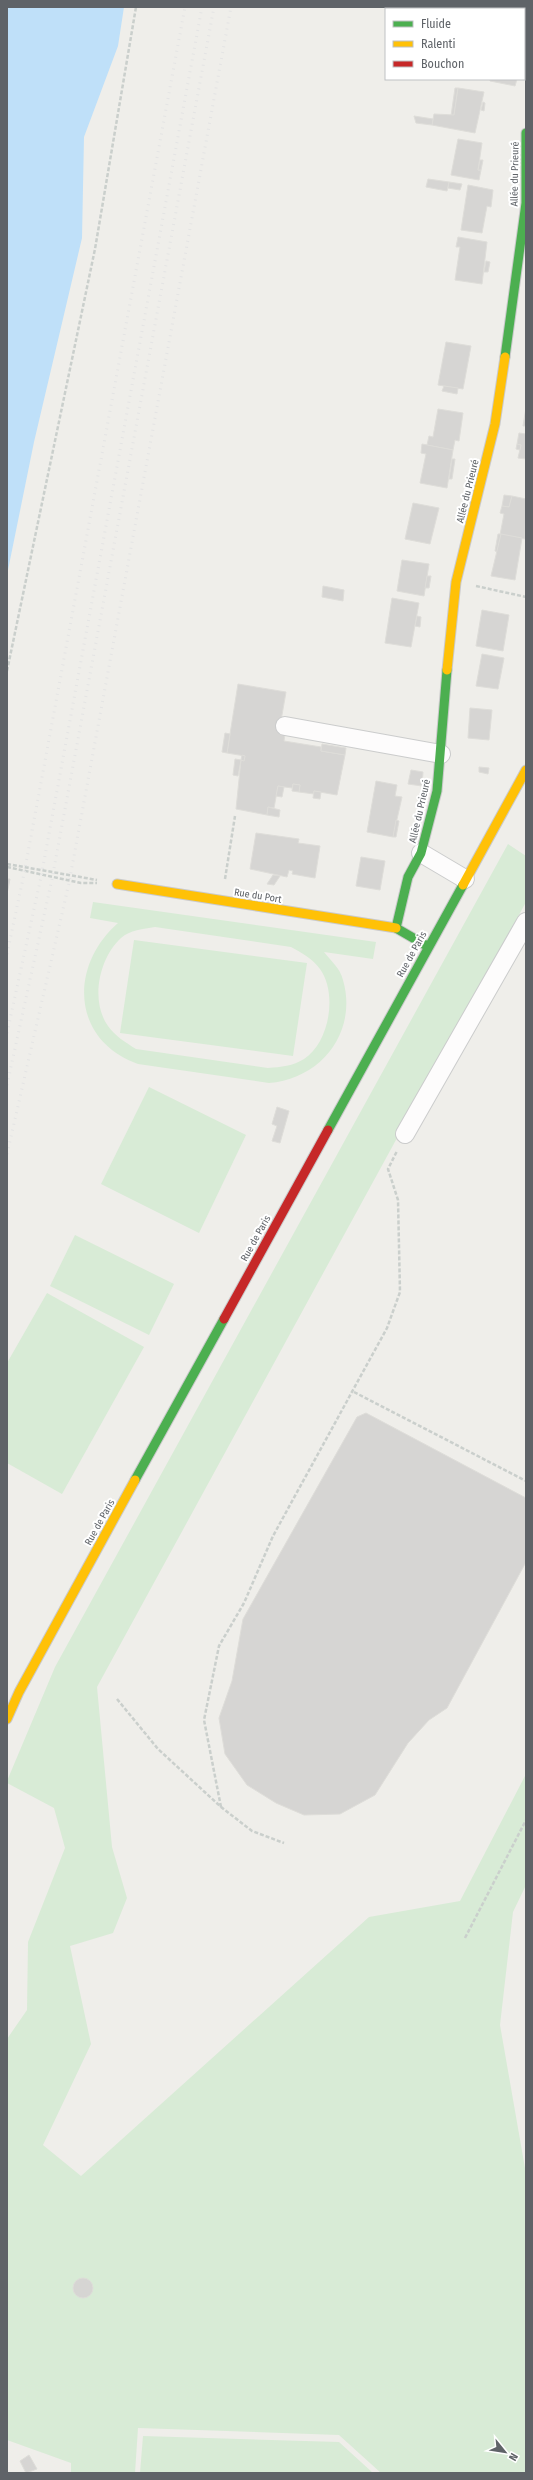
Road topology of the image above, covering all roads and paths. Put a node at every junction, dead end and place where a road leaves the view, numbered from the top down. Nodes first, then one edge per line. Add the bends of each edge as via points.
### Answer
1 (136, 7) edge
2 (526, 134) edge
3 (456, 582) junction
4 (526, 597) edge
5 (7, 671) edge
6 (285, 726) dead end
7 (441, 754) junction
8 (526, 770) edge
9 (235, 816) dead end
10 (421, 853) junction
11 (7, 865) edge
12 (466, 879) junction
13 (117, 884) junction
14 (222, 900) junction
15 (526, 922) edge
16 (396, 928) junction
17 (427, 946) junction
18 (406, 1134) joint
19 (354, 1392) junction
20 (526, 1481) edge
21 (117, 1699) dead end
22 (7, 1719) edge
23 (221, 1807) junction
24 (526, 1820) edge
25 (284, 1843) dead end
26 (465, 1938) dead end

1 - 5 path via 95,249
2 - 3 street, Allée du Prieuré via 526,203 516,289 495,424
3 - 4 path
3 - 7 street, Allée du Prieuré
6 - 7 street
7 - 10 street, Allée du Prieuré via 437,791
8 - 12 street, Rue de Paris
9 - 14 path
10 - 12 street
10 - 16 street, Allée du Prieuré via 408,877
11 - 13 path
11 - 13 path via 81,883
12 - 17 street, Rue de Paris
13 - 14 street, Rue du Port
14 - 16 street, Rue du Port
15 - 18 street
16 - 17 street
17 - 22 street, Rue de Paris via 22,1685
18 - 19 path via 388,1169 398,1200 400,1292 387,1328
19 - 20 path
19 - 23 path via 273,1536 244,1603 219,1646 204,1720
21 - 23 path via 158,1748
23 - 25 path via 252,1831
24 - 26 path

